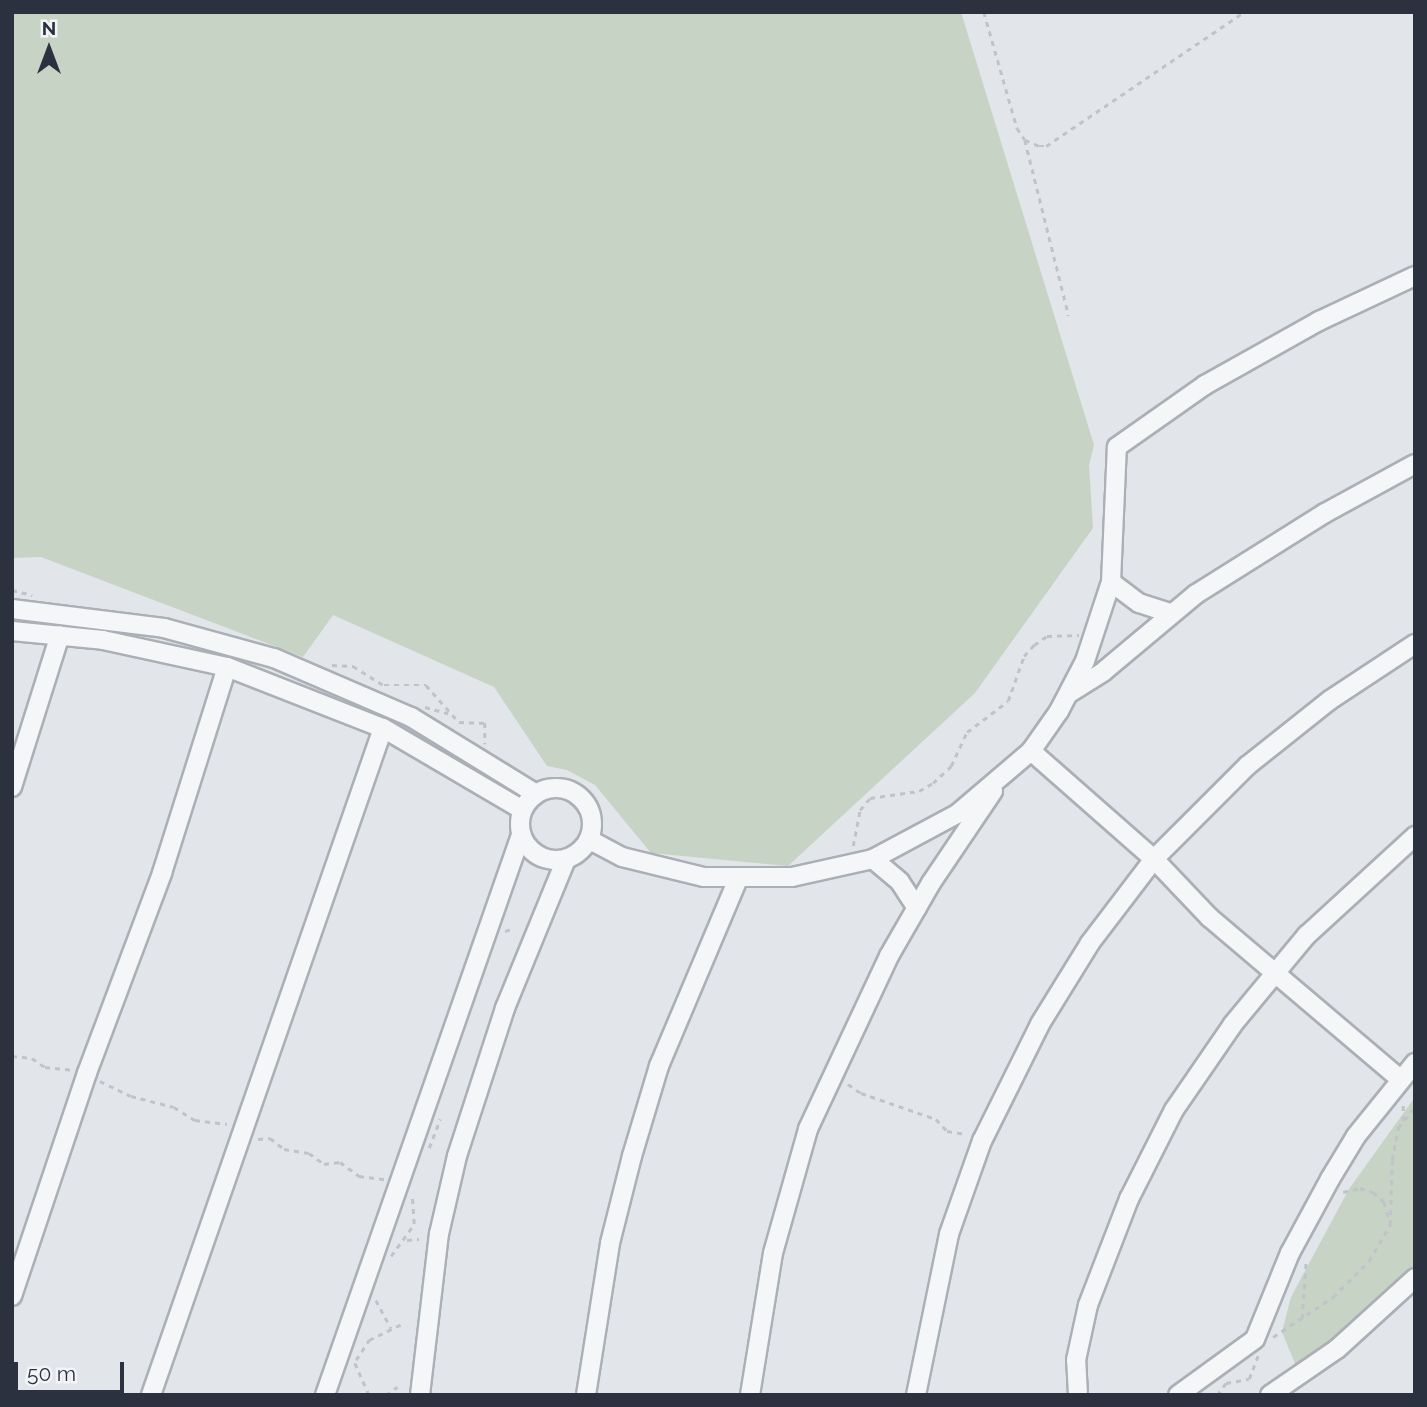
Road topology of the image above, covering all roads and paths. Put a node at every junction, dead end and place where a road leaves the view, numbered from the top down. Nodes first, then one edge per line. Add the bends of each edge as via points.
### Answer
1 (984, 12) edge
2 (1244, 12) edge
3 (1026, 140) junction
4 (1415, 276) edge
5 (1069, 316) dead end
6 (1415, 464) edge
7 (1111, 582) junction
8 (12, 609) edge
9 (1169, 613) junction
10 (12, 632) edge
11 (60, 635) junction
12 (1096, 636) junction
13 (1415, 644) edge
14 (227, 667) junction
15 (312, 672) junction
16 (1071, 692) junction
17 (383, 728) junction
18 (1031, 751) junction
19 (485, 761) junction
20 (999, 782) junction
21 (12, 787) edge
22 (536, 794) junction
23 (523, 810) junction
24 (521, 835) junction
25 (1415, 836) edge
26 (590, 840) junction
27 (566, 859) junction
28 (873, 859) junction
29 (1154, 859) junction
30 (842, 867) junction
31 (738, 879) junction
32 (917, 908) junction
33 (1275, 973) junction
34 (1415, 1063) edge
35 (832, 1078) junction
36 (1399, 1078) junction
37 (1415, 1107) edge
38 (436, 1139) dead end
39 (442, 1141) dead end
40 (982, 1141) junction
41 (1320, 1197) junction
42 (1390, 1225) junction
43 (1300, 1234) junction
44 (418, 1239) dead end
45 (407, 1240) dead end
46 (1415, 1278) edge
47 (373, 1295) dead end
48 (12, 1296) edge
49 (1302, 1319) junction
50 (404, 1323) dead end
51 (391, 1328) junction
52 (1258, 1340) junction
53 (348, 1356) dead end
54 (355, 1363) junction
55 (397, 1387) dead end
56 (151, 1395) edge
57 (325, 1395) edge
58 (369, 1395) edge
59 (386, 1395) edge
60 (420, 1395) edge
61 (586, 1395) edge
62 (750, 1395) edge
63 (916, 1395) edge
64 (1078, 1395) edge
65 (1178, 1395) edge
66 (1217, 1395) edge
67 (1270, 1395) edge

1 - 3 path via 1017,128
2 - 3 path via 1046,146
3 - 5 path
4 - 7 street via 1267,350 1122,441 1115,454
6 - 9 street via 1325,513
7 - 9 street via 1139,603
7 - 12 street
8 - 15 street via 164,628
9 - 16 street via 1104,671
10 - 11 street
11 - 14 street
11 - 21 street
12 - 16 street
12 - 30 path via 1062,634 1034,645 1024,656 1008,701 967,732 951,766 933,783 919,791 870,798 860,810 857,837
13 - 29 street via 1268,748
14 - 17 street
14 - 48 street via 167,861 87,1073
15 - 19 street via 411,717
15 - 19 path via 345,663 384,685 426,685 460,722 485,723
16 - 18 street
17 - 23 street
17 - 56 street
18 - 20 street
18 - 29 street
19 - 22 street
20 - 28 street via 931,831
20 - 32 street
22 - 23 street
22 - 26 street via 559,788 580,797 592,817
23 - 24 street
24 - 27 street via 540,857
24 - 57 street
25 - 33 street via 1353,889
26 - 27 street
26 - 31 street via 622,857 656,867
27 - 60 street via 505,1008 457,1156 439,1234
28 - 30 street
28 - 32 street via 900,882
29 - 33 street via 1209,917
29 - 40 street via 1090,943 1040,1024
30 - 31 street via 792,877
31 - 61 street via 660,1066 632,1156 610,1243
32 - 35 street via 878,977
33 - 36 street
33 - 64 street via 1233,1024 1174,1110 1129,1199 1084,1318 1076,1360
34 - 36 street
35 - 40 path
35 - 62 street via 808,1129 779,1228
36 - 41 street via 1356,1136
37 - 42 path via 1398,1128
38 - 39 path
40 - 63 street via 946,1246
41 - 42 path via 1330,1198 1349,1189 1373,1192 1384,1202
41 - 43 street
42 - 49 path via 1369,1261 1333,1297
43 - 49 path via 1308,1275
43 - 52 street
44 - 45 path
46 - 67 street via 1337,1349
47 - 51 path
49 - 52 path
50 - 51 path
51 - 54 path via 361,1348
52 - 65 street
52 - 66 path via 1253,1375 1226,1383
53 - 54 path
54 - 58 path
55 - 59 path

